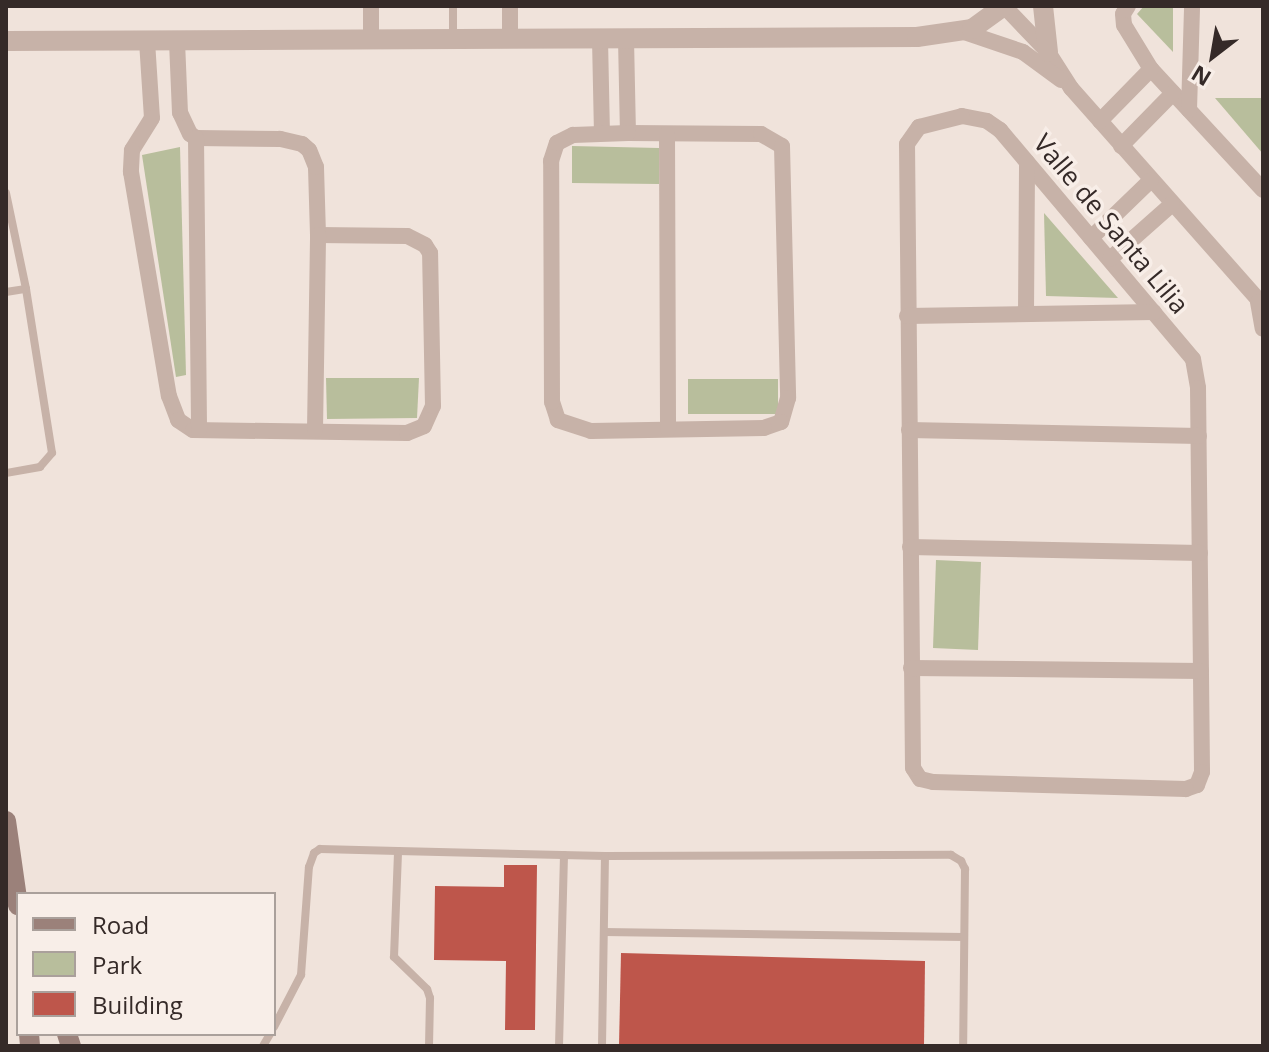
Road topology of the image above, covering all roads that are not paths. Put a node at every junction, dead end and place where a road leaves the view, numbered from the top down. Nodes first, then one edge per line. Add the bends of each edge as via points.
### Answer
1 (371, 6) edge
2 (453, 6) edge
3 (510, 6) edge
4 (1004, 6) edge
5 (1043, 6) edge
6 (1128, 6) edge
7 (1192, 6) edge
8 (964, 32) junction
9 (510, 38) junction
10 (453, 39) junction
11 (600, 39) junction
12 (626, 39) junction
13 (6, 41) edge
14 (147, 41) junction
15 (371, 41) junction
16 (177, 42) junction
17 (1048, 52) junction
18 (1151, 69) junction
19 (1071, 88) junction
20 (1173, 93) junction
21 (1189, 110) junction
22 (1100, 121) junction
23 (602, 133) junction
24 (628, 133) junction
25 (667, 134) junction
26 (196, 138) junction
27 (1121, 146) junction
28 (1027, 162) junction
29 (1151, 180) junction
30 (1263, 190) edge
31 (6, 193) edge
32 (1172, 204) junction
33 (318, 235) junction
34 (1091, 238) junction
35 (1110, 259) junction
36 (26, 289) junction
37 (6, 292) edge
38 (1260, 304) edge
39 (1026, 312) junction
40 (1154, 312) junction
41 (907, 316) junction
42 (1263, 329) edge
43 (668, 429) junction
44 (199, 430) junction
45 (315, 430) junction
46 (909, 430) junction
47 (1199, 436) junction
48 (6, 473) edge
49 (910, 547) junction
50 (1200, 553) junction
51 (911, 668) junction
52 (1201, 671) junction
53 (6, 821) edge
54 (398, 851) junction
55 (564, 855) junction
56 (605, 856) junction
57 (18, 886) edge
58 (604, 932) junction
59 (964, 937) junction
60 (276, 1023) edge
61 (429, 1046) edge
62 (559, 1046) edge
63 (602, 1046) edge
64 (963, 1046) edge

1 - 15 street
2 - 10 lane
3 - 9 street
4 - 8 street
4 - 17 street
5 - 17 street
6 - 18 street via 1124,25
7 - 21 street
8 - 12 street via 917,37
8 - 19 street via 1023,52
9 - 10 street
9 - 11 street
10 - 15 street
11 - 12 street
11 - 23 street
12 - 24 street
13 - 14 street
14 - 16 street
14 - 44 street via 153,107 150,126 132,150 131,172 169,396 183,426
15 - 16 street
16 - 26 street via 181,122
17 - 19 street
18 - 20 street
18 - 22 street
19 - 22 street
20 - 21 street
20 - 27 street
21 - 30 street
22 - 27 street
23 - 24 street
23 - 43 street via 564,139 551,161 554,411 558,420 576,429
24 - 25 street
25 - 43 street
25 - 43 street via 761,134 782,146 788,398 786,417 774,426
26 - 33 street via 302,144 316,167
26 - 44 street
27 - 29 street
28 - 34 street, Valle de Santa Lilia
28 - 39 street
28 - 41 street, Valle de Santa Lilia via 1000,130 975,117 929,123 912,133 905,161
29 - 32 street
29 - 34 street
31 - 36 lane
32 - 35 street
32 - 38 street
33 - 45 street
33 - 45 street via 407,236 425,245 430,253 433,406 430,421 407,433
34 - 35 street, Valle de Santa Lilia
35 - 40 street, Valle de Santa Lilia
36 - 37 lane
36 - 48 lane via 52,453 40,467
38 - 42 street
39 - 40 street
39 - 41 street
40 - 47 street, Valle de Santa Lilia via 1193,359
41 - 46 street, Valle de Santa Lilia
44 - 45 street
46 - 47 street
46 - 49 street, Valle de Santa Lilia
47 - 50 street, Valle de Santa Lilia
49 - 50 street
49 - 51 street, Valle de Santa Lilia
50 - 52 street, Valle de Santa Lilia
51 - 52 street
51 - 52 street, Valle de Santa Lilia via 913,768 920,779 1186,789 1197,785 1202,772
53 - 57 main road
54 - 55 lane
54 - 60 lane via 314,853 301,975
54 - 61 lane via 394,957 427,989
55 - 56 lane
55 - 62 lane
56 - 58 lane
56 - 59 lane via 951,855 965,869
58 - 59 lane
58 - 63 lane
59 - 64 lane

